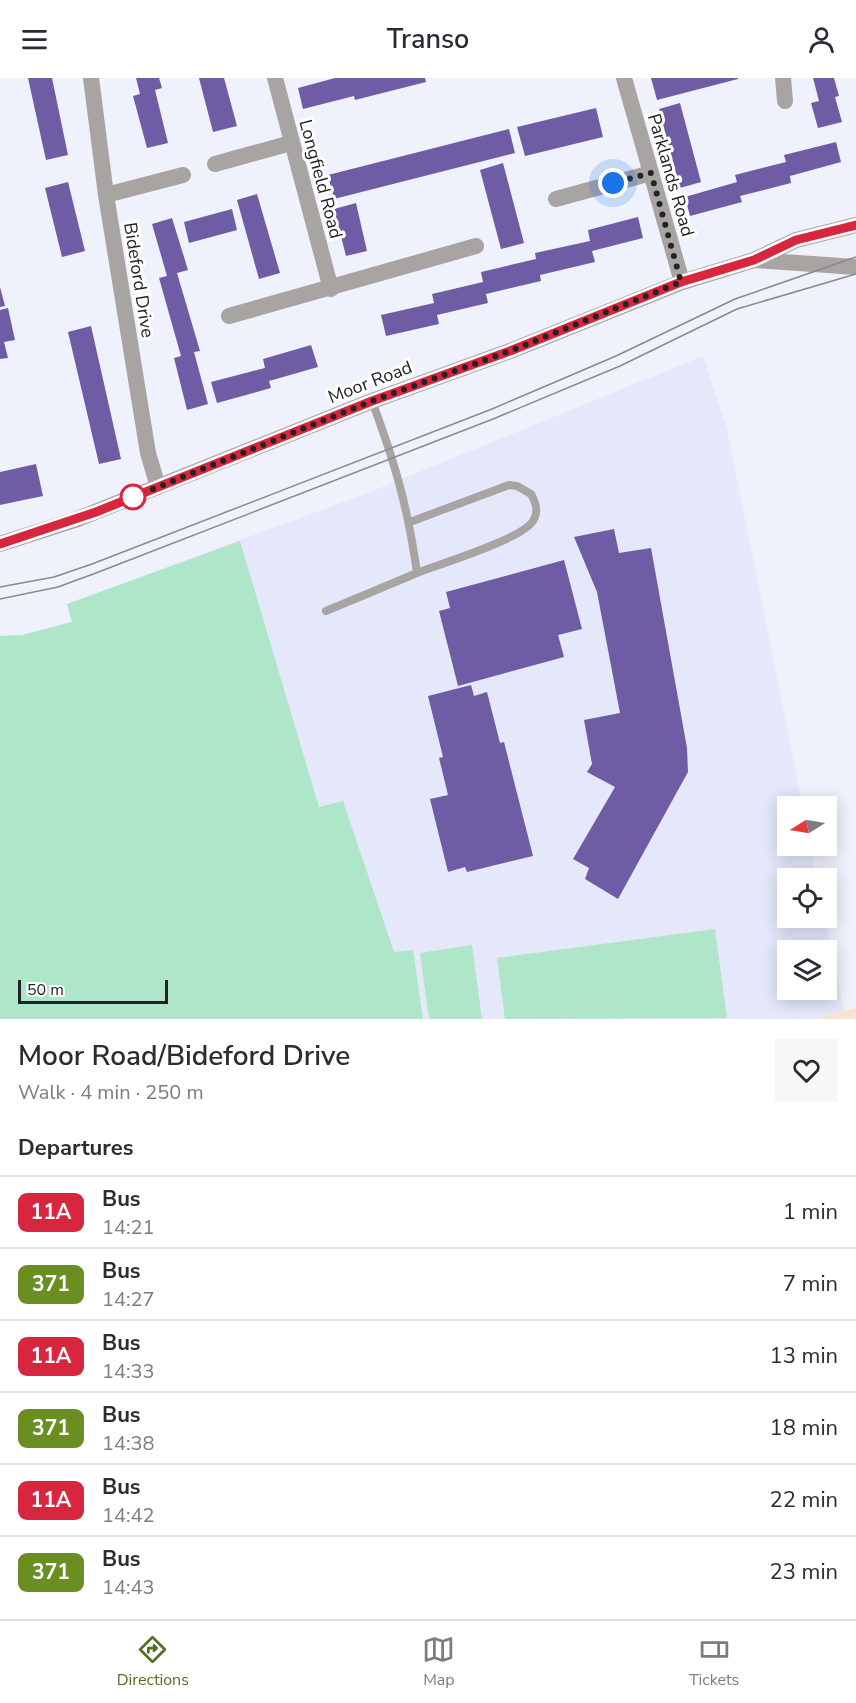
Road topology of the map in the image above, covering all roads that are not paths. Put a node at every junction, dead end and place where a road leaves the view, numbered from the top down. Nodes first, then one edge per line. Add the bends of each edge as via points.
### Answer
1 (91, 78) edge
2 (275, 78) edge
3 (624, 78) edge
4 (783, 78) edge
5 (785, 101) dead end
6 (291, 143) junction
7 (215, 164) dead end
8 (651, 173) junction
9 (183, 175) dead end
10 (106, 195) junction
11 (556, 199) dead end
12 (856, 225) edge
13 (476, 246) dead end
14 (754, 260) junction
15 (854, 269) edge
16 (681, 282) junction
17 (331, 289) junction
18 (229, 316) dead end
19 (372, 401) junction
20 (158, 487) junction
21 (410, 522) junction
22 (0, 544) edge
23 (417, 573) junction
24 (326, 611) dead end

1 - 10 street, Bideford Drive
2 - 6 street, Longfield Road
3 - 8 street, Parklands Road
4 - 5 street
6 - 7 street
6 - 17 street, Longfield Road
8 - 11 street
8 - 16 street, Parklands Road
9 - 10 street
10 - 20 street, Bideford Drive via 148,453
12 - 14 street, Moor Road via 796,240
13 - 17 street
14 - 15 street, Moor Road
14 - 16 street, Moor Road
16 - 19 street, Moor Road
17 - 18 street
19 - 20 street, Moor Road
19 - 21 lane via 400,477
20 - 22 street, Moor Road
21 - 23 lane
21 - 23 lane via 509,485 531,494 537,510 534,520 517,535
23 - 24 lane

